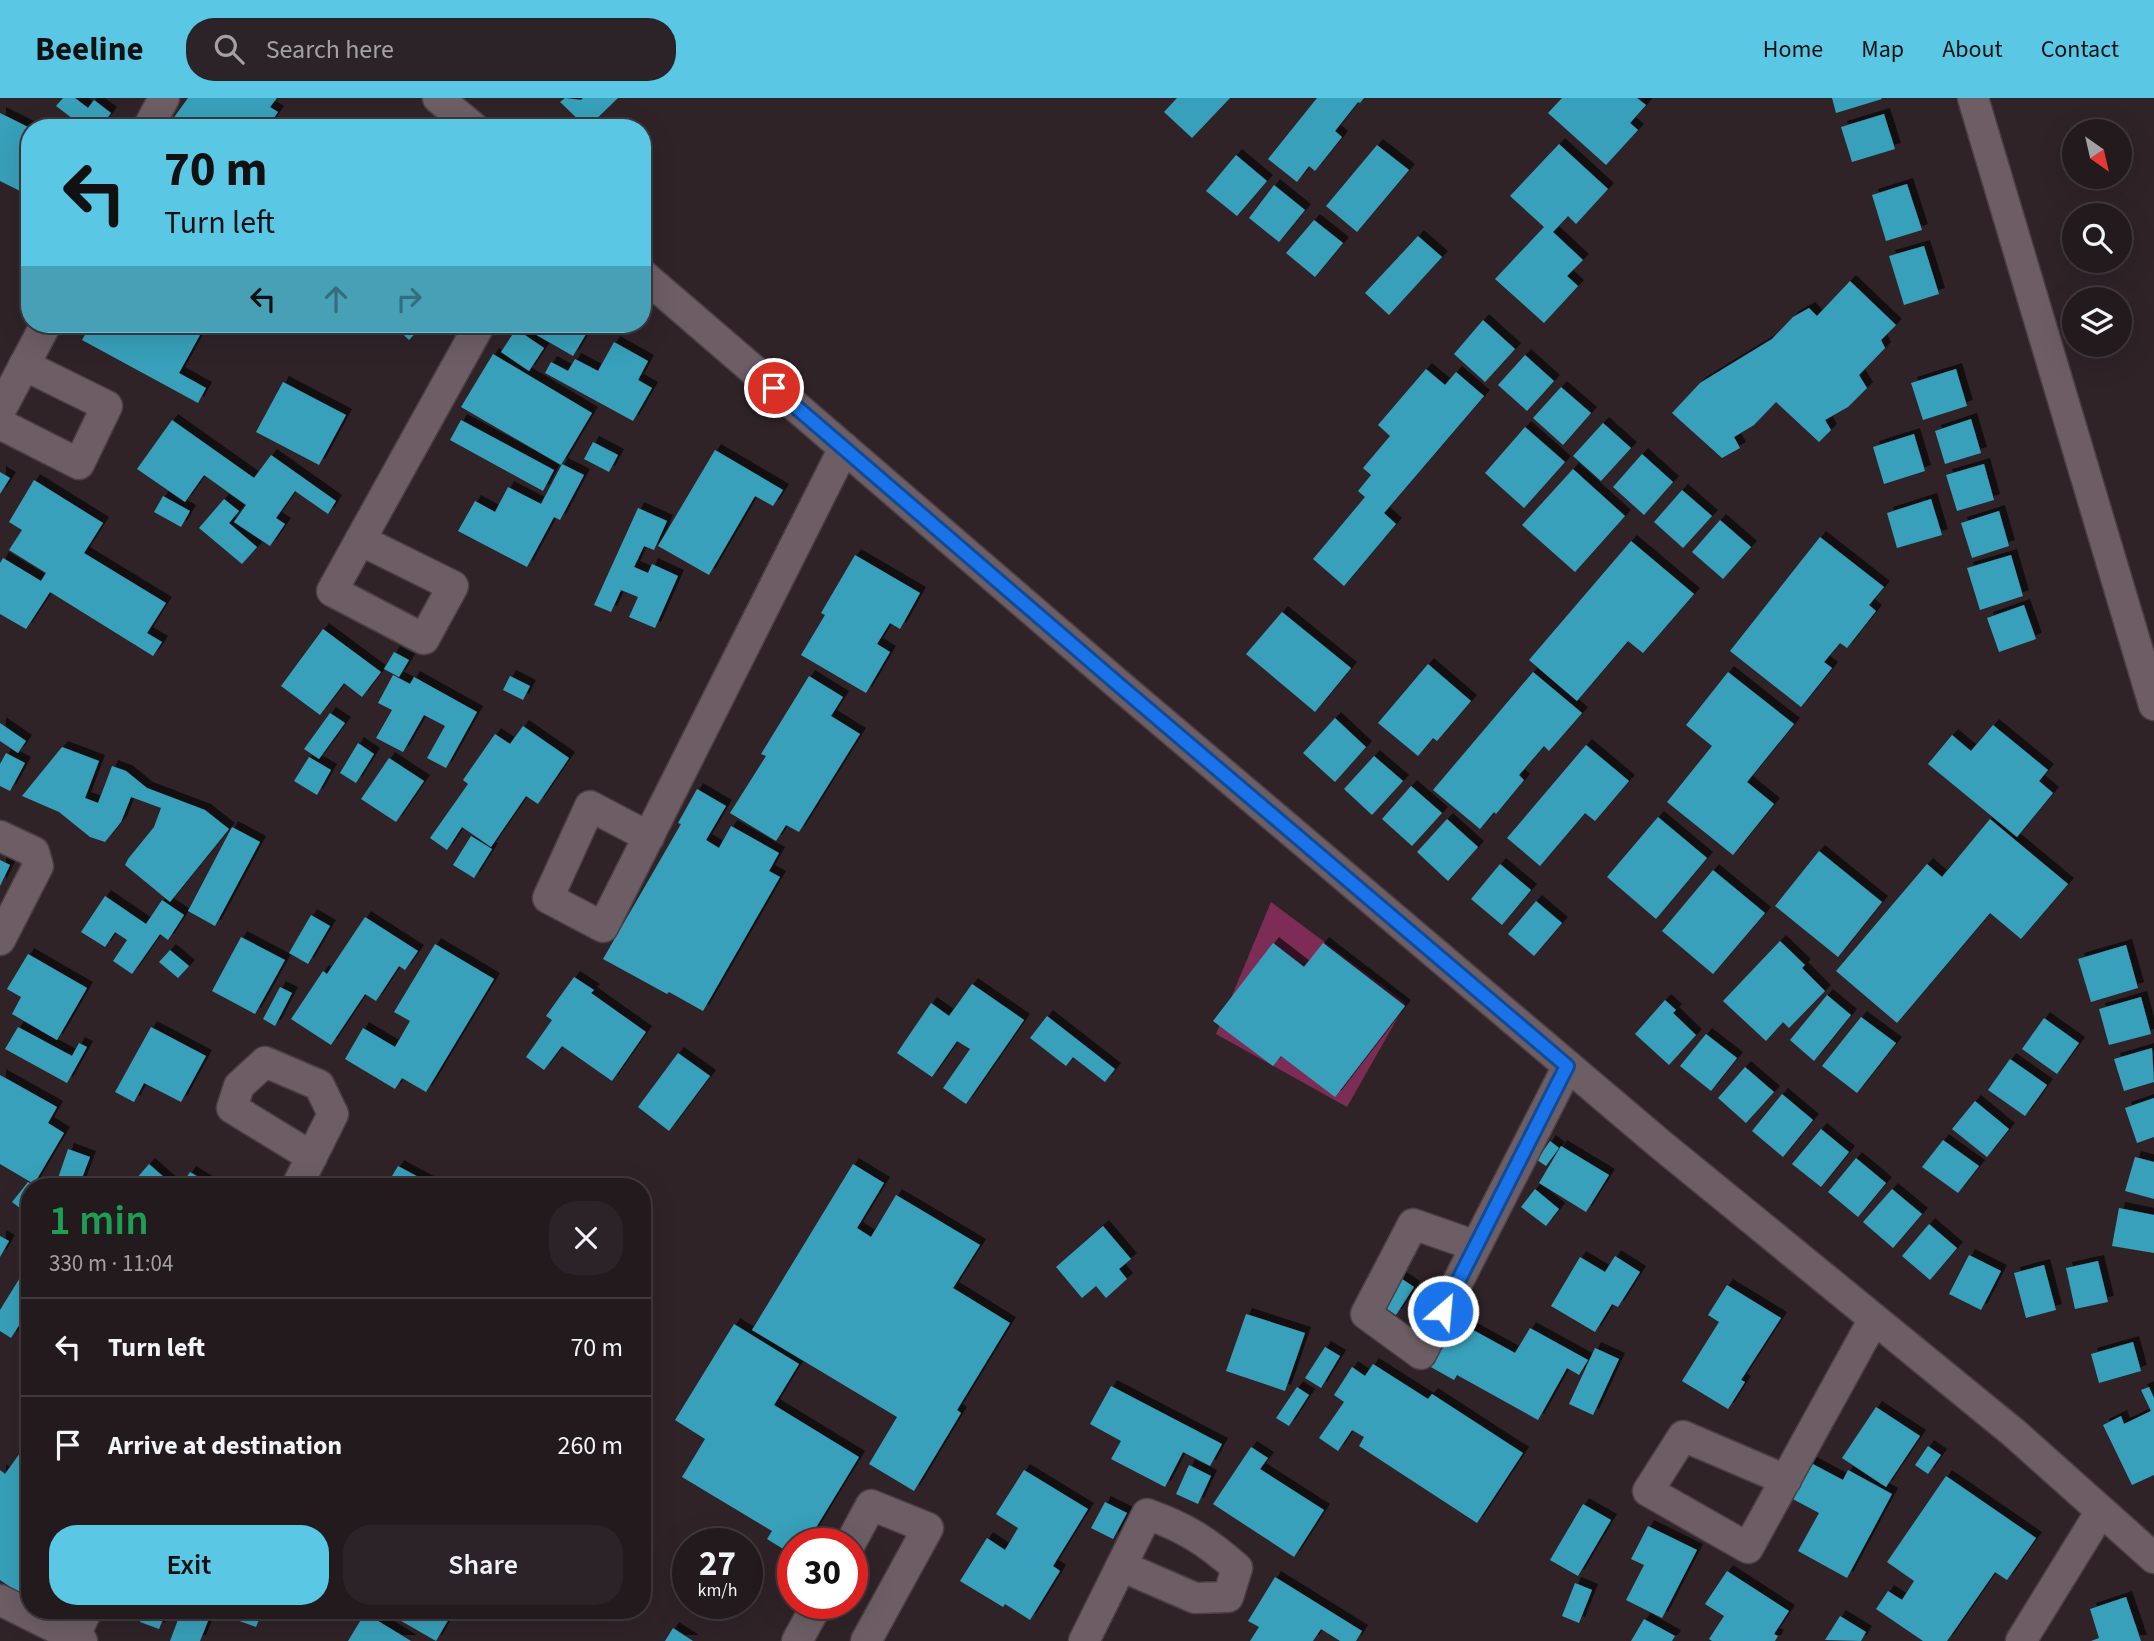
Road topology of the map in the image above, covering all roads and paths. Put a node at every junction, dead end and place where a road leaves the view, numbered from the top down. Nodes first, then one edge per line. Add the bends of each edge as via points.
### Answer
1 (164, 98) edge
2 (438, 98) edge
3 (1973, 98) edge
4 (153, 119) edge
5 (463, 119) edge
6 (651, 282) edge
7 (41, 333) edge
8 (475, 333) edge
9 (24, 365) junction
10 (0, 411) edge
11 (0, 424) edge
12 (844, 448) junction
13 (360, 540) dead end
14 (2154, 705) edge
15 (0, 836) edge
16 (649, 837) dead end
17 (3, 926) edge
18 (1567, 1066) junction
19 (312, 1157) dead end
20 (301, 1178) edge
21 (1476, 1247) dead end
22 (1874, 1319) junction
23 (1786, 1480) dead end
24 (2101, 1511) junction
25 (859, 1528) edge
26 (2154, 1558) edge
27 (1121, 1566) dead end
28 (0, 1600) edge
29 (21, 1610) edge
30 (38, 1619) edge
31 (84, 1619) edge
32 (809, 1619) edge
33 (2031, 1635) edge
34 (78, 1639) edge
35 (797, 1641) edge
36 (866, 1641) edge
37 (1084, 1641) edge

1 - 4 street
2 - 5 street
3 - 14 street
6 - 12 street
7 - 9 street
8 - 13 street
9 - 10 street
9 - 11 street via 107,406 79,464
12 - 16 street
12 - 18 street
15 - 17 street via 34,852 38,866
18 - 21 street
18 - 22 street
19 - 20 street
22 - 23 street
22 - 24 street
24 - 26 street
24 - 33 street
25 - 36 street via 871,1505 928,1528
27 - 37 street
28 - 29 street
30 - 34 street
31 - 34 street
32 - 35 street

